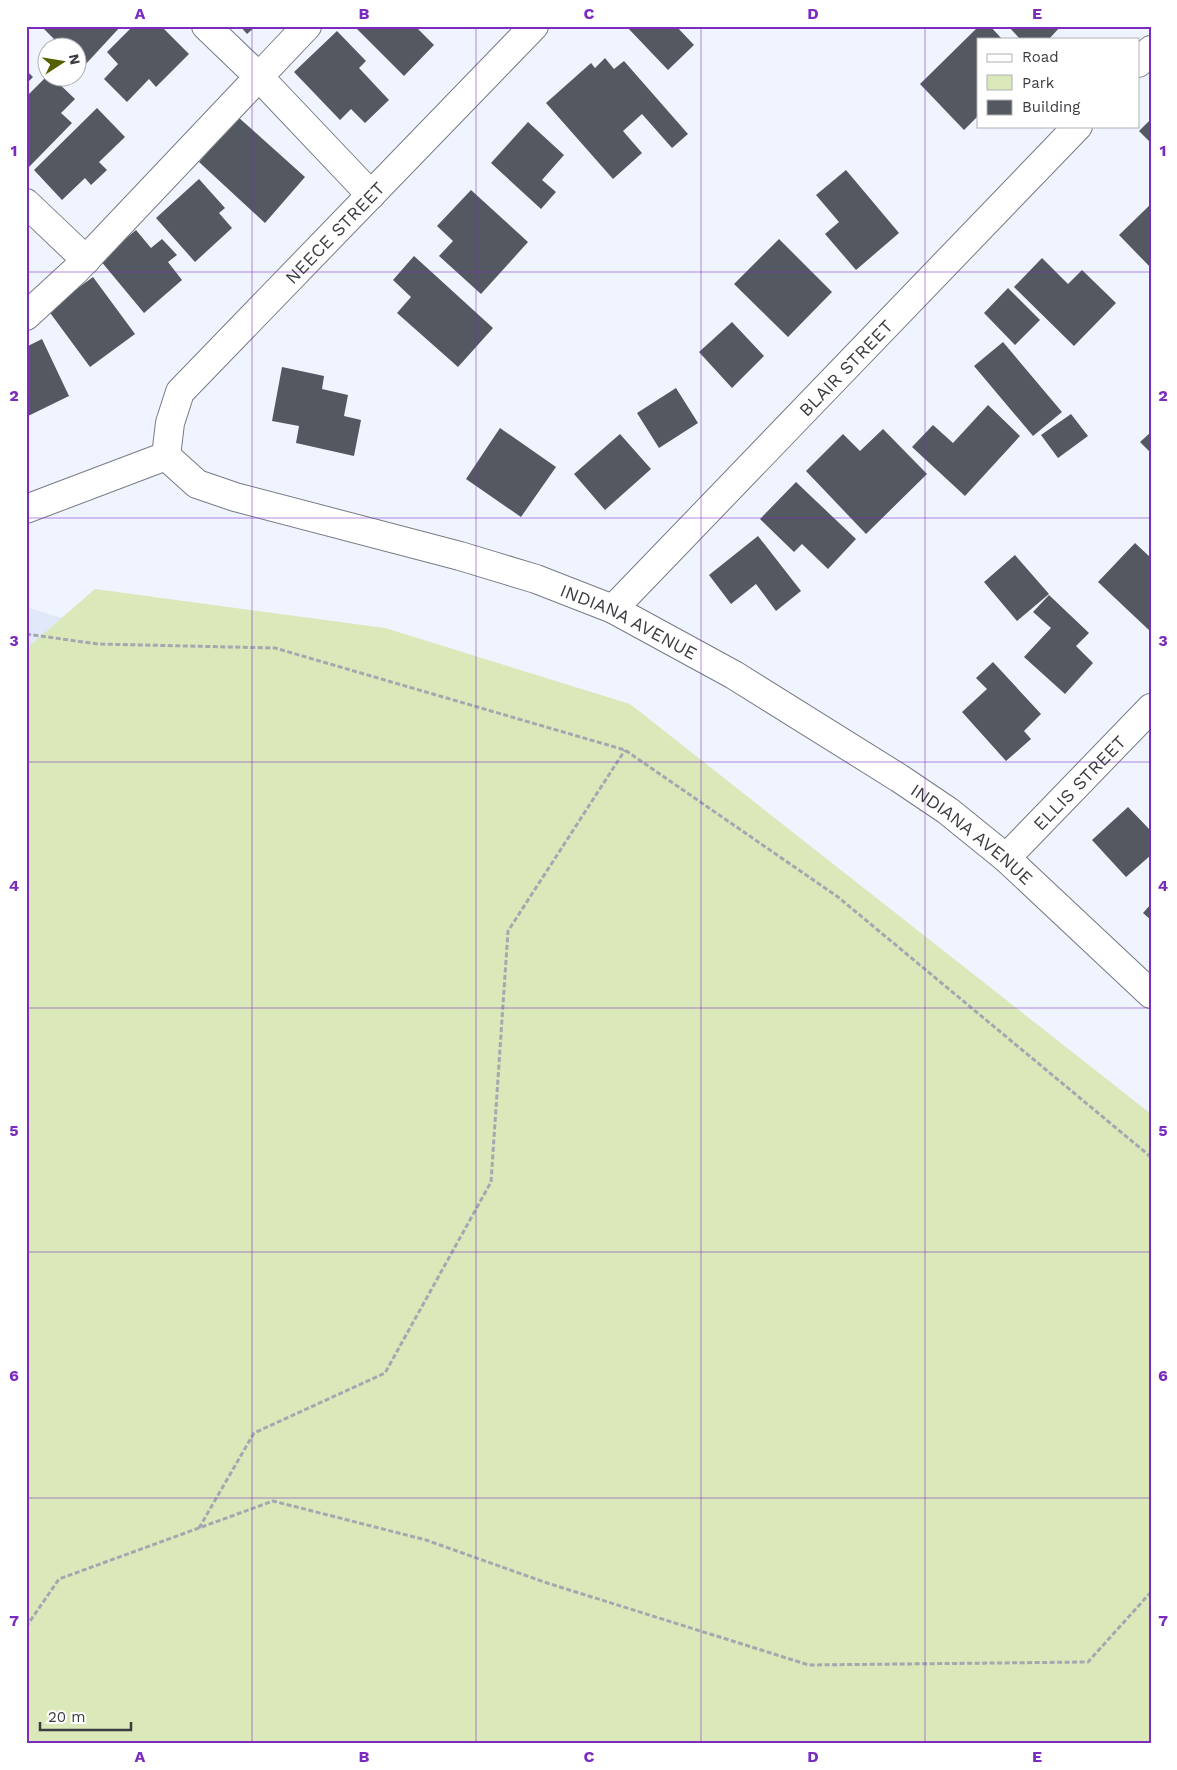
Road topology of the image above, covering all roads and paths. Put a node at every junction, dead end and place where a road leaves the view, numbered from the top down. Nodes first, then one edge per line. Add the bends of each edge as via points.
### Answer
1 (206, 26) edge
2 (307, 26) edge
3 (534, 26) edge
4 (1151, 50) edge
5 (1140, 61) edge
6 (259, 77) junction
7 (1076, 128) edge
8 (371, 195) junction
9 (26, 203) edge
10 (86, 260) junction
11 (26, 316) edge
12 (166, 456) junction
13 (26, 509) edge
14 (613, 609) junction
15 (26, 634) edge
16 (1151, 708) edge
17 (626, 750) junction
18 (1006, 858) junction
19 (1151, 994) edge
20 (1151, 1157) edge
21 (198, 1529) junction
22 (1151, 1592) edge
23 (26, 1627) edge

1 - 6 street
2 - 6 street
3 - 8 street, NEECE STREET
4 - 5 street
6 - 8 street
6 - 10 street
7 - 14 street, BLAIR STREET
8 - 12 street, NEECE STREET via 180,392 170,423
9 - 10 street
10 - 11 street
12 - 13 street
12 - 14 street, INDIANA AVENUE via 197,484 526,576
14 - 18 street, INDIANA AVENUE via 734,675 899,778 948,811
15 - 17 path via 98,644 275,648
16 - 18 street, ELLIS STREET
17 - 20 path via 838,896
17 - 21 path via 508,931 491,1182 385,1373 254,1433
18 - 19 street, INDIANA AVENUE
21 - 22 path via 273,1501 426,1540 544,1582 809,1666 1088,1662
21 - 23 path via 59,1579

